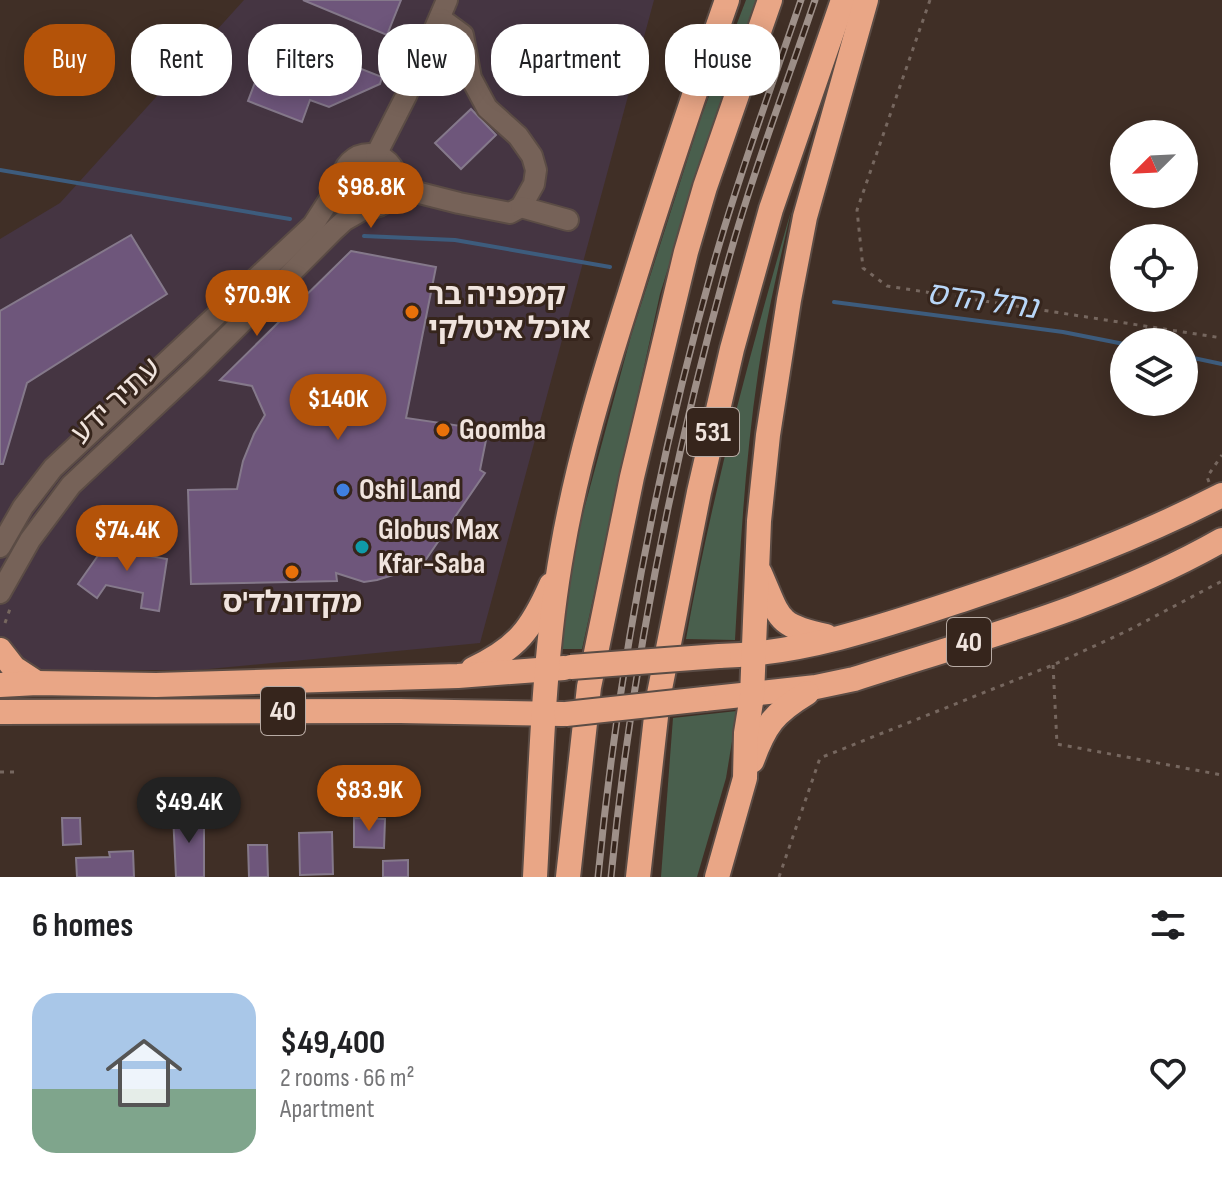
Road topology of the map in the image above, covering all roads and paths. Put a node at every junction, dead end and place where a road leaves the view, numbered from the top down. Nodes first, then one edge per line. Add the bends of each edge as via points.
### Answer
1 (727, 0) edge
2 (770, 0) edge
3 (843, 0) edge
4 (866, 0) edge
5 (930, 0) edge
6 (444, 9) edge
7 (376, 155) junction
8 (342, 180) junction
9 (396, 187) junction
10 (521, 207) junction
11 (366, 208) junction
12 (568, 220) dead end
13 (1222, 338) edge
14 (1222, 455) edge
15 (1217, 492) edge
16 (1222, 540) edge
17 (0, 547) edge
18 (562, 552) junction
19 (757, 565) junction
20 (1222, 581) edge
21 (0, 593) edge
22 (836, 638) junction
23 (0, 650) edge
24 (754, 655) junction
25 (1053, 665) junction
26 (559, 668) junction
27 (458, 676) junction
28 (37, 683) junction
29 (0, 685) edge
30 (816, 687) junction
31 (752, 696) junction
32 (400, 711) junction
33 (0, 712) edge
34 (556, 714) junction
35 (541, 770) junction
36 (0, 772) edge
37 (17, 772) dead end
38 (1222, 775) edge
39 (745, 778) junction
40 (535, 877) edge
41 (568, 877) edge
42 (638, 877) edge
43 (717, 877) edge
44 (779, 877) edge

1 - 18 highway via 604,376
2 - 41 highway, 531 via 686,252 632,477 589,687
3 - 42 highway, 531 via 771,209 732,349 658,699
4 - 19 highway via 805,217 768,435
5 - 13 path via 857,210 863,268 887,286
6 - 7 street
6 - 10 street via 463,35 471,78 487,108 532,156 534,184
7 - 8 street via 353,160
7 - 9 street via 394,171
8 - 11 street via 352,202
8 - 17 street, עתיר ידע via 313,225 53,468
9 - 10 street via 510,213
9 - 11 street via 388,201
10 - 12 street
11 - 21 street, עתיר ידע via 345,220 71,485 30,540
14 - 15 path via 1207,477
15 - 22 highway, 40 via 1166,524 1067,565
16 - 30 highway, 40 via 1098,599
18 - 26 highway
18 - 27 highway via 543,602 519,641
19 - 22 highway via 782,621 797,630
19 - 24 highway
20 - 25 path
22 - 24 highway, 40
23 - 28 highway via 14,668
24 - 26 highway, 40, bridge
24 - 31 highway
25 - 38 path via 1057,744
25 - 44 path via 820,758
26 - 27 highway, 40
26 - 34 highway
27 - 28 highway, 40
28 - 29 highway, 40
30 - 31 highway, 40
30 - 39 highway via 770,720
31 - 34 highway, 40, bridge
31 - 39 highway
32 - 33 highway, 40
32 - 34 highway, 40
32 - 35 highway via 509,724 535,748
34 - 35 highway
35 - 40 highway
36 - 37 path
39 - 43 highway

